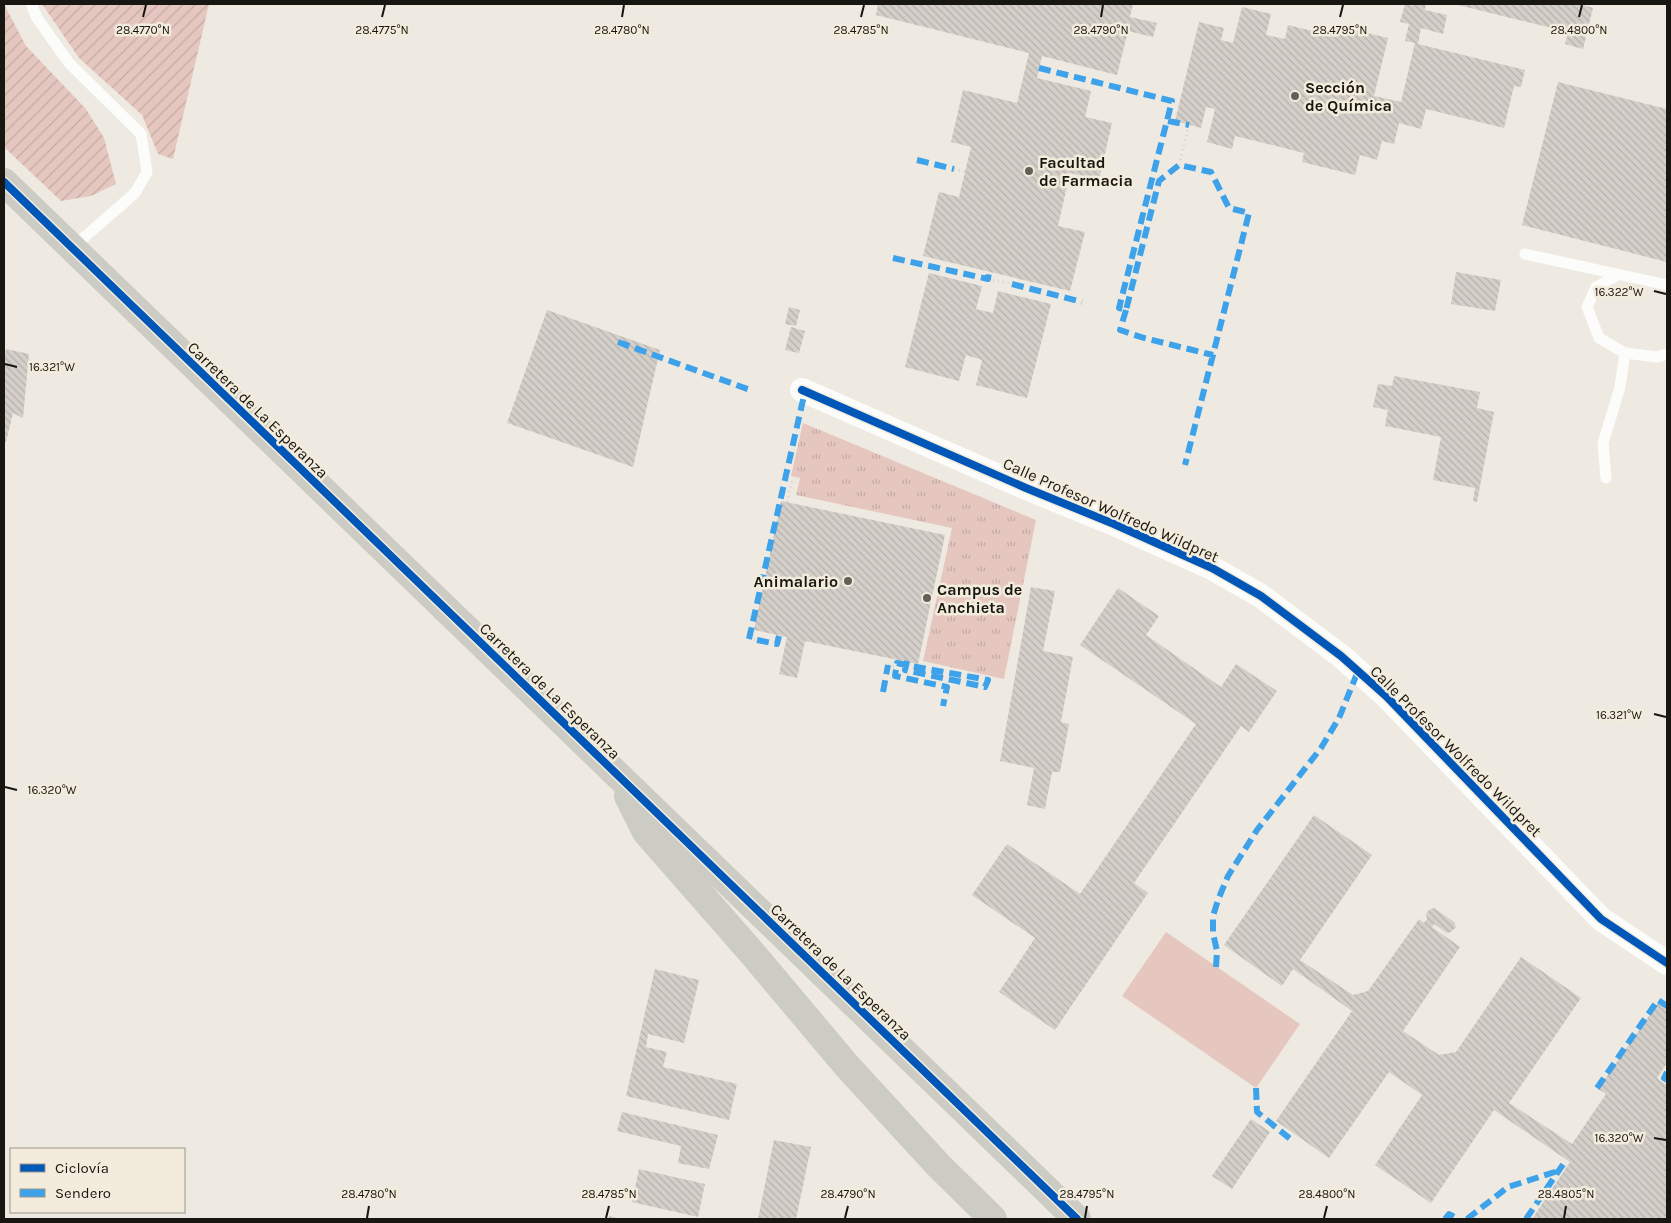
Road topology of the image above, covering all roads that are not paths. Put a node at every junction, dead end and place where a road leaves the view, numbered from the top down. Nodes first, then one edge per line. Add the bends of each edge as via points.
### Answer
1 (31, 4) edge
2 (4, 182) edge
3 (71, 249) junction
4 (1525, 254) dead end
5 (1618, 274) junction
6 (1667, 286) edge
7 (1625, 353) junction
8 (1667, 354) edge
9 (802, 390) dead end
10 (1606, 478) dead end
11 (618, 777) junction
12 (1667, 963) edge
13 (993, 1219) edge
14 (1077, 1219) edge

1 - 3 lane via 37,18 69,62 141,134 147,172 135,193
2 - 3 main road, Carretera de La Esperanza
3 - 11 main road, Carretera de La Esperanza
4 - 5 lane
5 - 6 lane
5 - 7 lane via 1596,287 1587,306 1599,338
7 - 8 lane via 1657,357
7 - 10 lane via 1620,388 1603,443
9 - 12 street, Calle Profesor Wolfredo Wildpret via 1114,524 1212,568 1261,596 1341,656 1386,696 1601,919
11 - 13 main road via 646,832 847,1066
11 - 14 main road, Carretera de La Esperanza

